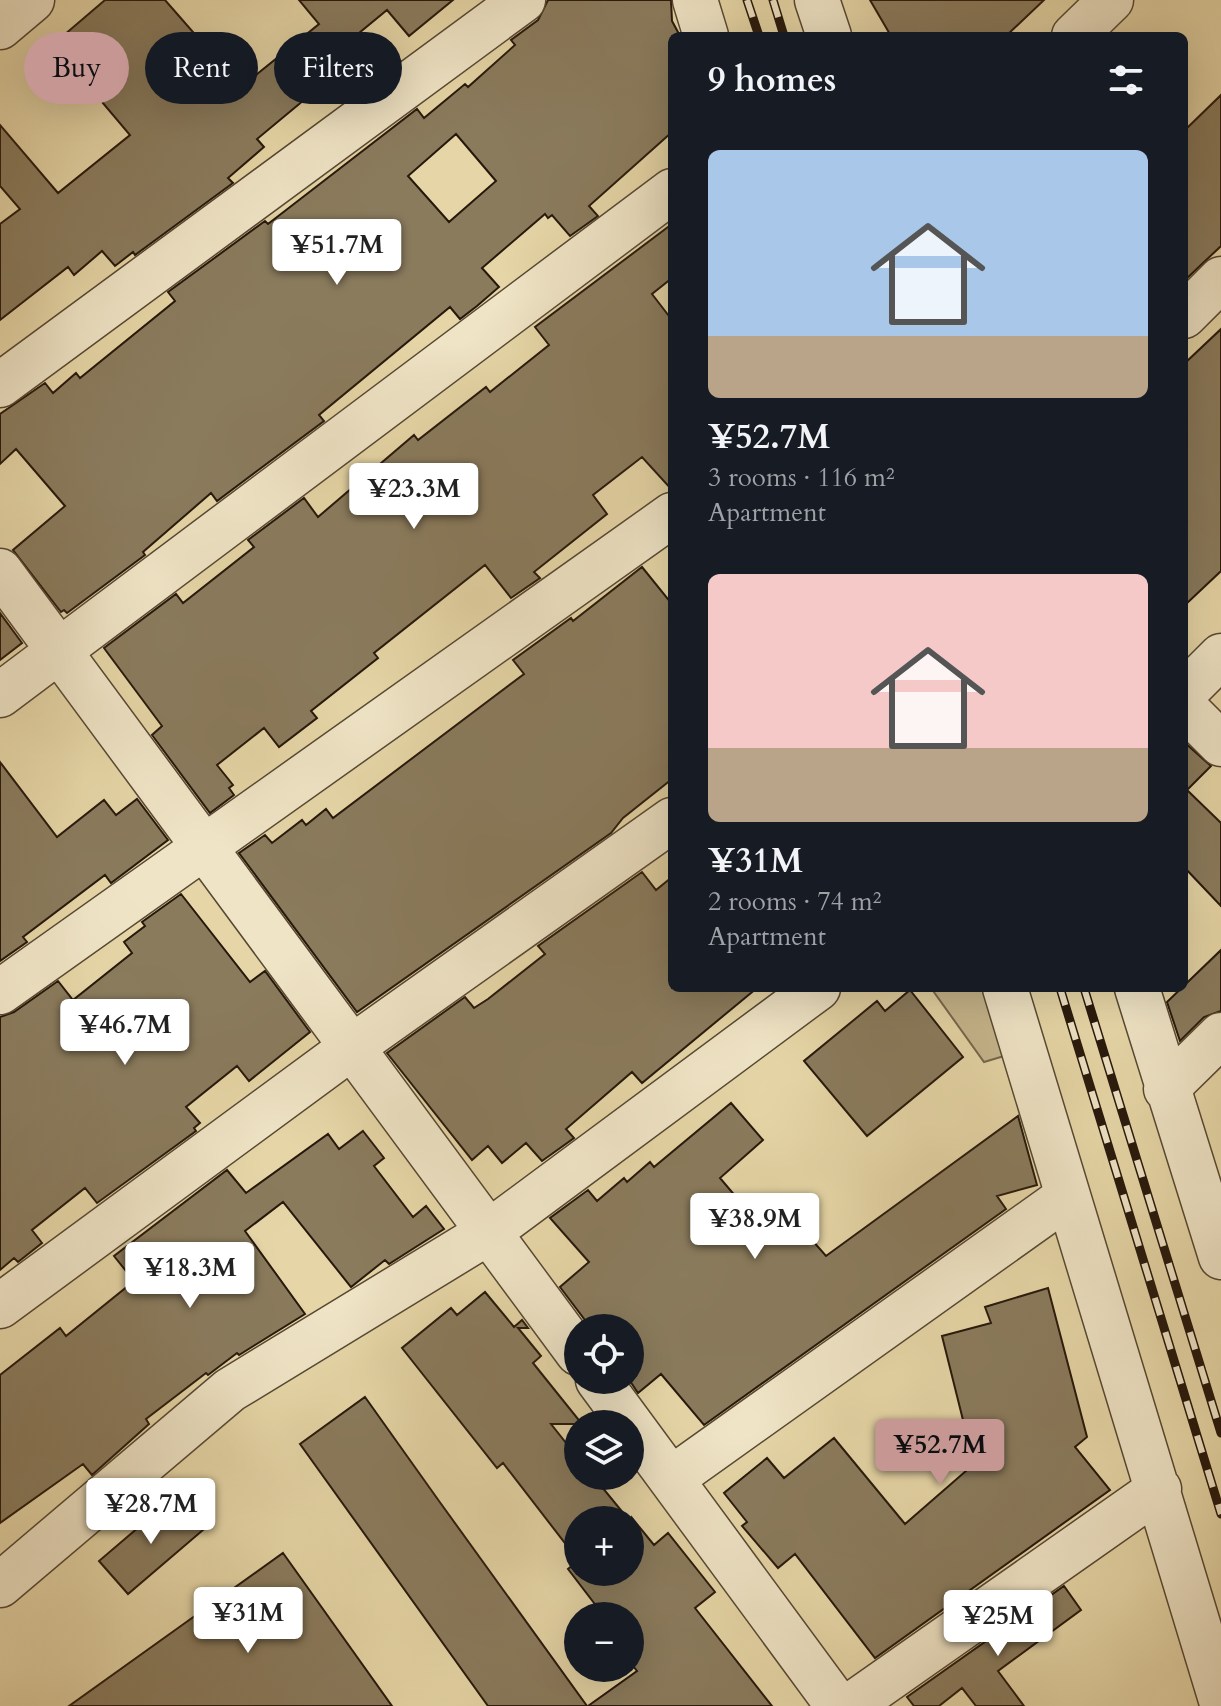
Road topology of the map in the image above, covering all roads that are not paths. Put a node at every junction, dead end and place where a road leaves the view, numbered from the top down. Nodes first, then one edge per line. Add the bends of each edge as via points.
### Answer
1 (32, 0) edge
2 (523, 0) edge
3 (695, 0) edge
4 (817, 0) edge
5 (1111, 0) edge
6 (0, 27) edge
7 (705, 32) edge
8 (828, 32) edge
9 (1078, 32) edge
10 (668, 194) edge
11 (1221, 279) edge
12 (1188, 312) edge
13 (0, 385) edge
14 (668, 518) edge
15 (0, 571) edge
16 (59, 650) junction
17 (1221, 656) edge
18 (1188, 689) edge
19 (0, 695) edge
20 (1188, 711) edge
21 (1221, 744) edge
22 (668, 823) edge
23 (204, 847) junction
24 (0, 992) edge
25 (813, 992) edge
26 (1006, 992) edge
27 (1138, 992) edge
28 (1221, 1035) edge
29 (352, 1047) junction
30 (1166, 1089) junction
31 (1068, 1196) junction
32 (489, 1232) junction
33 (1221, 1257) edge
34 (0, 1306) edge
35 (564, 1334) edge
36 (608, 1394) edge
37 (671, 1479) junction
38 (1159, 1489) junction
39 (7, 1565) edge
40 (1221, 1700) edge
41 (838, 1706) edge
42 (850, 1706) edge

1 - 6 street
2 - 13 street
3 - 7 street
4 - 8 street
5 - 9 street
10 - 16 street
11 - 12 street
14 - 23 street
15 - 16 street
16 - 19 street
16 - 23 street
17 - 18 street
20 - 21 street
22 - 29 street
23 - 24 street
23 - 29 street
25 - 32 street
26 - 31 street
27 - 30 street
28 - 30 street
29 - 32 street
29 - 34 street
30 - 33 street
31 - 37 street
31 - 38 street
32 - 35 street
32 - 39 street via 230,1390
36 - 37 street
37 - 41 street
38 - 40 street
38 - 42 street

